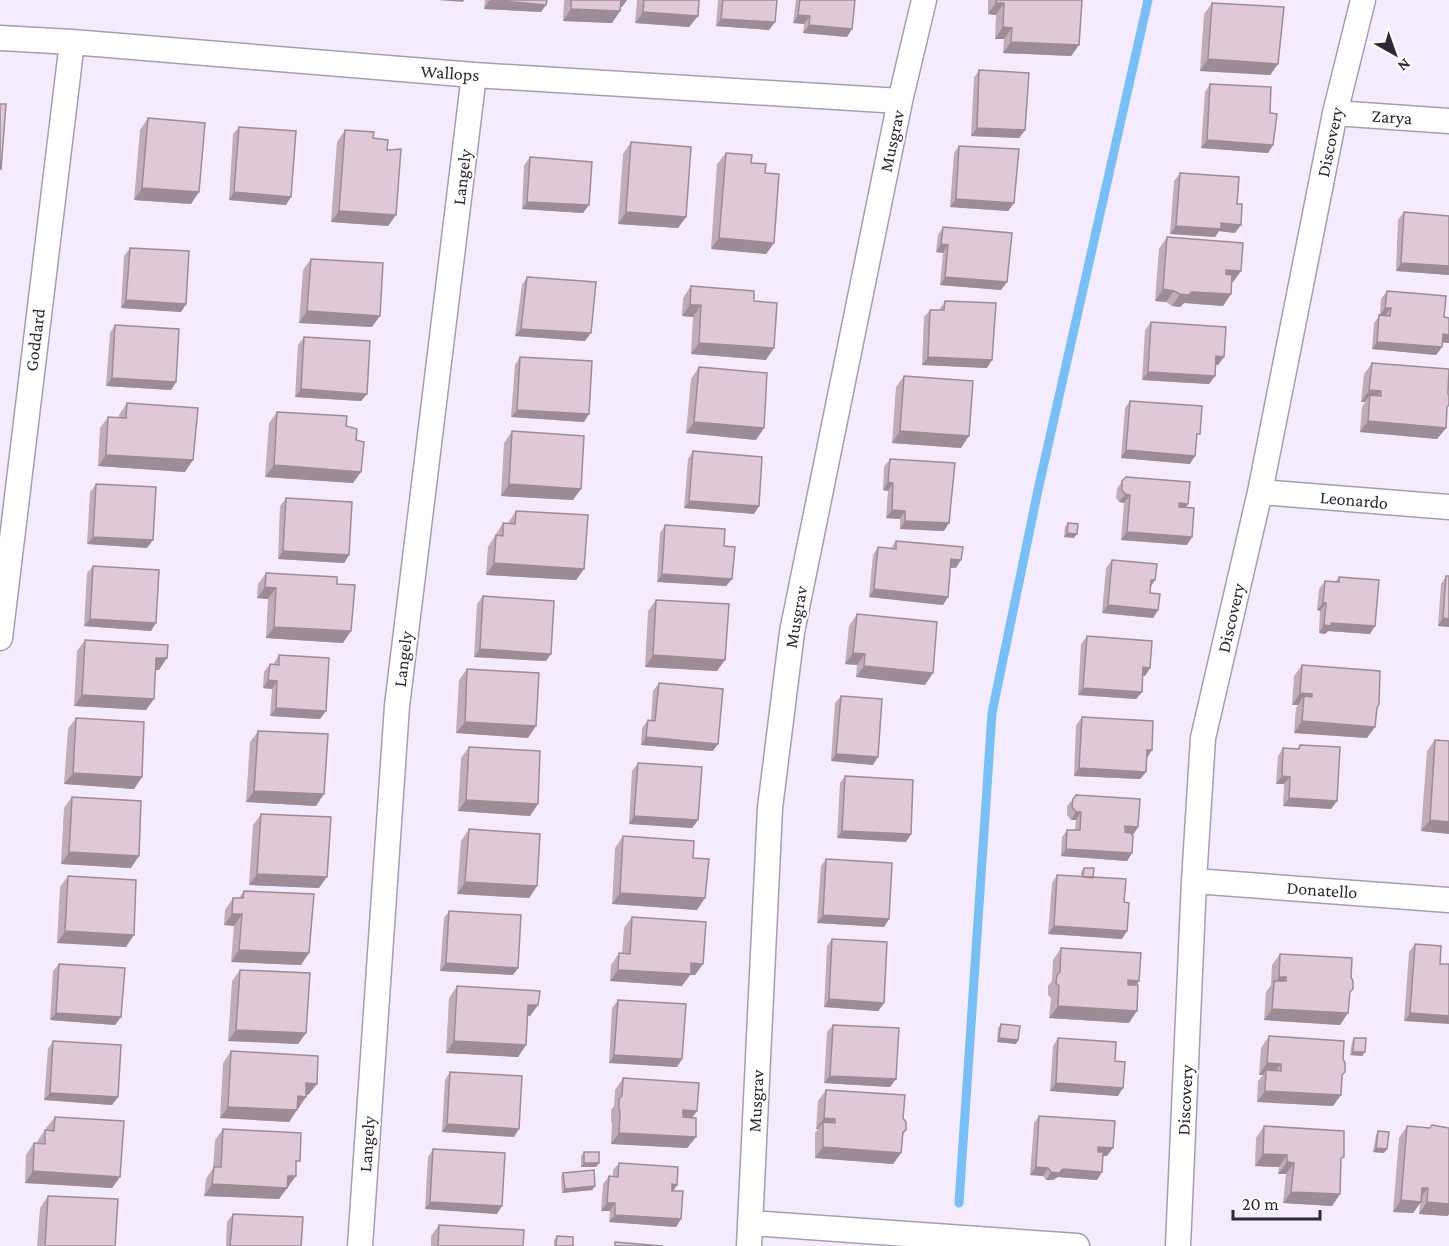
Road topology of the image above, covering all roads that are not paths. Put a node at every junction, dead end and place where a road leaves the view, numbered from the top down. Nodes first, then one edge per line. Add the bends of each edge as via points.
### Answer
1 (924, 0) edge
2 (1363, 0) edge
3 (0, 38) edge
4 (72, 42) junction
5 (474, 75) junction
6 (900, 101) junction
7 (1335, 113) junction
8 (1449, 121) edge
9 (1260, 492) junction
10 (1449, 507) edge
11 (0, 638) edge
12 (1194, 881) junction
13 (1449, 900) edge
14 (750, 1235) edge
15 (360, 1246) edge
16 (1077, 1246) edge
17 (1178, 1246) edge

1 - 6 street, Musgrav
2 - 7 street, Discovery
3 - 4 street, Wallops
4 - 5 street, Wallops
4 - 11 street, Goddard
5 - 6 street, Wallops
5 - 15 street, Langely via 397,706
6 - 14 street, Musgrav via 792,632 770,808
7 - 8 street, Zarya
7 - 9 street, Discovery
9 - 10 street, Leonardo
9 - 12 street, Discovery via 1203,738
12 - 13 street, Donatello
12 - 17 street, Discovery
14 - 16 street

